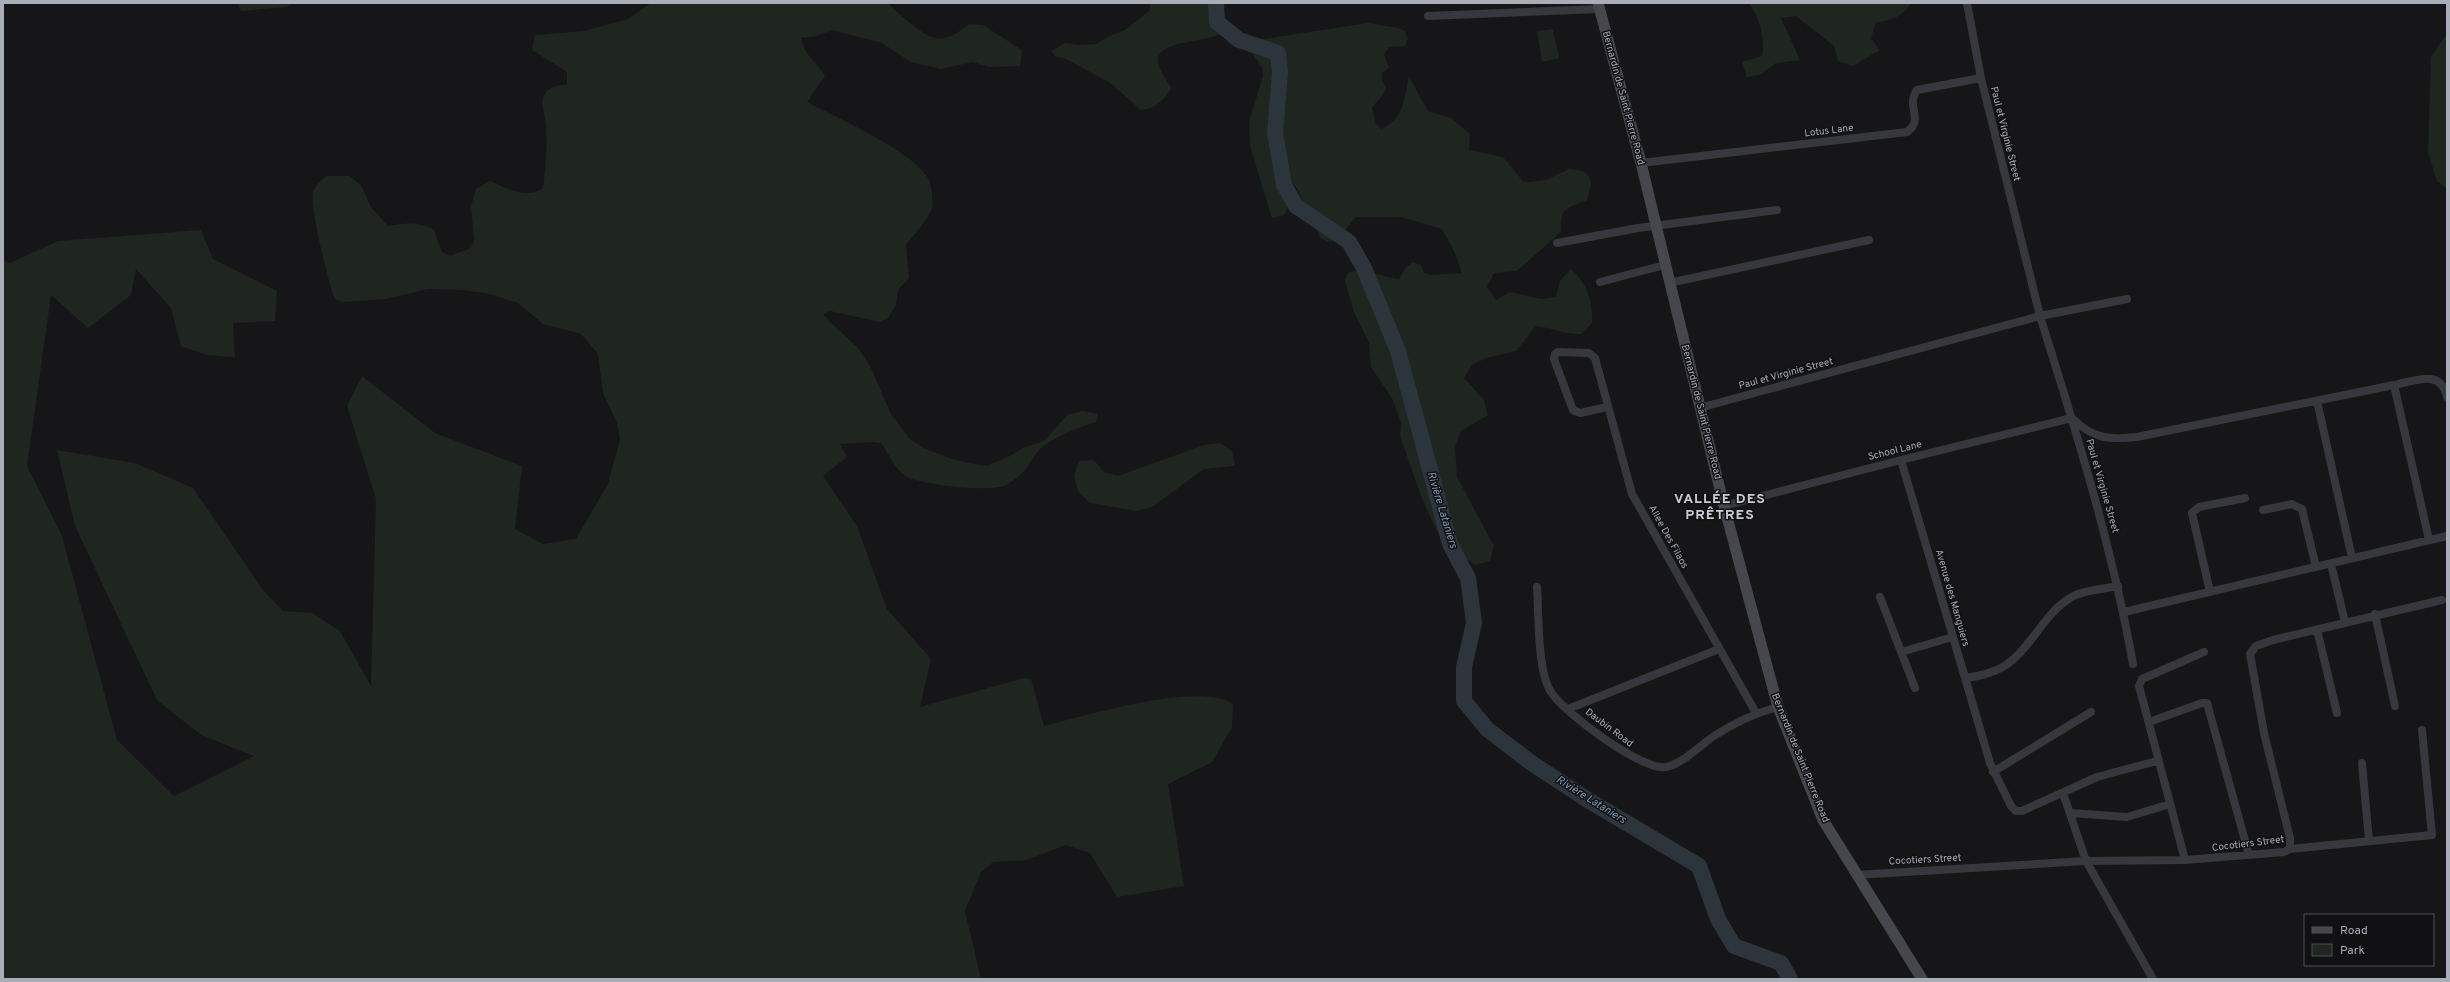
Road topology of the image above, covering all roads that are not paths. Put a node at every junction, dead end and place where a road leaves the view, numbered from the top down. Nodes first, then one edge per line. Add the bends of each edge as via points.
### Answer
1 (1967, 3) edge
2 (1599, 6) edge
3 (1428, 16) dead end
4 (1981, 78) junction
5 (1641, 163) junction
6 (1776, 210) dead end
7 (1656, 227) junction
8 (1869, 240) dead end
9 (1557, 243) dead end
10 (1665, 265) junction
11 (1600, 282) dead end
12 (1669, 283) junction
13 (2127, 299) dead end
14 (2040, 316) junction
15 (2394, 385) junction
16 (2447, 397) edge
17 (2318, 400) junction
18 (1607, 407) junction
19 (1699, 408) junction
20 (2072, 418) junction
21 (1901, 460) junction
22 (2245, 498) dead end
23 (1724, 506) junction
24 (2263, 510) dead end
25 (2447, 536) edge
26 (2429, 540) junction
27 (2352, 558) junction
28 (2331, 564) junction
29 (2316, 567) junction
30 (2118, 586) junction
31 (1537, 587) dead end
32 (2210, 592) junction
33 (1880, 597) dead end
34 (2442, 600) dead end
35 (2124, 612) junction
36 (2375, 614) junction
37 (2345, 622) junction
38 (2317, 630) junction
39 (1953, 637) junction
40 (1718, 649) junction
41 (1901, 652) junction
42 (2204, 652) dead end
43 (2133, 664) dead end
44 (1966, 678) junction
45 (1915, 688) dead end
46 (2395, 706) dead end
47 (1778, 707) junction
48 (1568, 709) junction
49 (2091, 712) dead end
50 (1756, 713) junction
51 (2337, 713) dead end
52 (2150, 722) junction
53 (2422, 730) dead end
54 (2158, 761) junction
55 (2362, 763) dead end
56 (1993, 772) junction
57 (2063, 793) junction
58 (2170, 804) junction
59 (2070, 813) junction
60 (2369, 841) junction
61 (2290, 849) junction
62 (2249, 855) junction
63 (2185, 860) junction
64 (2086, 861) junction
65 (1856, 875) junction
66 (1922, 979) edge
67 (2153, 979) edge

1 - 4 street, Paul et Virginie Street
2 - 3 street
2 - 5 main road, Bernardin de Saint Pierre Road
4 - 5 street, Lotus Lane via 1917,90 1913,96 1912,106 1916,119 1913,127 1907,132
4 - 14 street, Paul et Virginie Street
5 - 7 main road, Bernardin de Saint Pierre Road
6 - 7 street
7 - 9 street
7 - 10 main road, Bernardin de Saint Pierre Road
8 - 12 street
10 - 11 street
10 - 12 main road, Bernardin de Saint Pierre Road
12 - 19 main road, Bernardin de Saint Pierre Road
13 - 14 street
14 - 19 street, Paul et Virginie Street
14 - 20 street, Paul et Virginie Street
15 - 16 street via 2429,378 2438,380 2446,390
15 - 17 street
15 - 26 street
17 - 20 street via 2114,440 2082,429
17 - 27 street
18 - 18 street, Allee Des Filaos via 1595,358 1589,353 1558,352 1554,359 1573,410 1580,413
18 - 40 street, Allee Des Filaos via 1632,494
19 - 23 main road, Bernardin de Saint Pierre Road
20 - 21 street, School Lane
20 - 30 street, Paul et Virginie Street
21 - 23 street, School Lane
21 - 39 street, Avenue des Manguiers
22 - 32 street via 2199,507 2192,513
23 - 47 main road, Bernardin de Saint Pierre Road
24 - 29 street via 2292,504 2302,509
25 - 26 street
26 - 27 street
27 - 28 street
28 - 29 street
28 - 37 street
29 - 32 street
30 - 35 street, Paul et Virginie Street
30 - 44 street via 2072,596 2060,605 2012,660 1986,674
31 - 48 street, Daubin Road via 1543,668 1551,692
32 - 35 street
33 - 41 street
34 - 36 street, Cocotiers Street
35 - 43 street, Paul et Virginie Street
36 - 37 street, Cocotiers Street
36 - 46 street
37 - 38 street, Cocotiers Street
38 - 51 street
38 - 61 street, Cocotiers Street via 2256,646 2250,654 2264,734 2290,838
39 - 41 street
39 - 44 street, Avenue des Manguiers
40 - 48 street
40 - 50 street, Allee Des Filaos
41 - 45 street
42 - 52 street via 2140,681 2139,686
44 - 56 street, Avenue des Manguiers
47 - 50 street, Daubin Road
47 - 65 main road, Bernardin de Saint Pierre Road via 1823,820
48 - 50 street, Daubin Road via 1629,756 1651,765 1665,767 1678,763 1714,736
49 - 56 street
52 - 54 street
52 - 62 street via 2202,703 2209,705
53 - 60 street via 2432,835
54 - 57 street via 2097,777
54 - 58 street
55 - 60 street
56 - 57 street, Avenue des Manguiers via 2016,811 2022,811
57 - 59 street
58 - 59 street via 2127,817
58 - 63 street
59 - 64 street
60 - 61 street
61 - 62 street, Cocotiers Street via 2284,852
62 - 63 street, Cocotiers Street
63 - 64 street, Cocotiers Street
64 - 65 street, Cocotiers Street
64 - 67 street
65 - 66 main road, Bernardin de Saint Pierre Road

